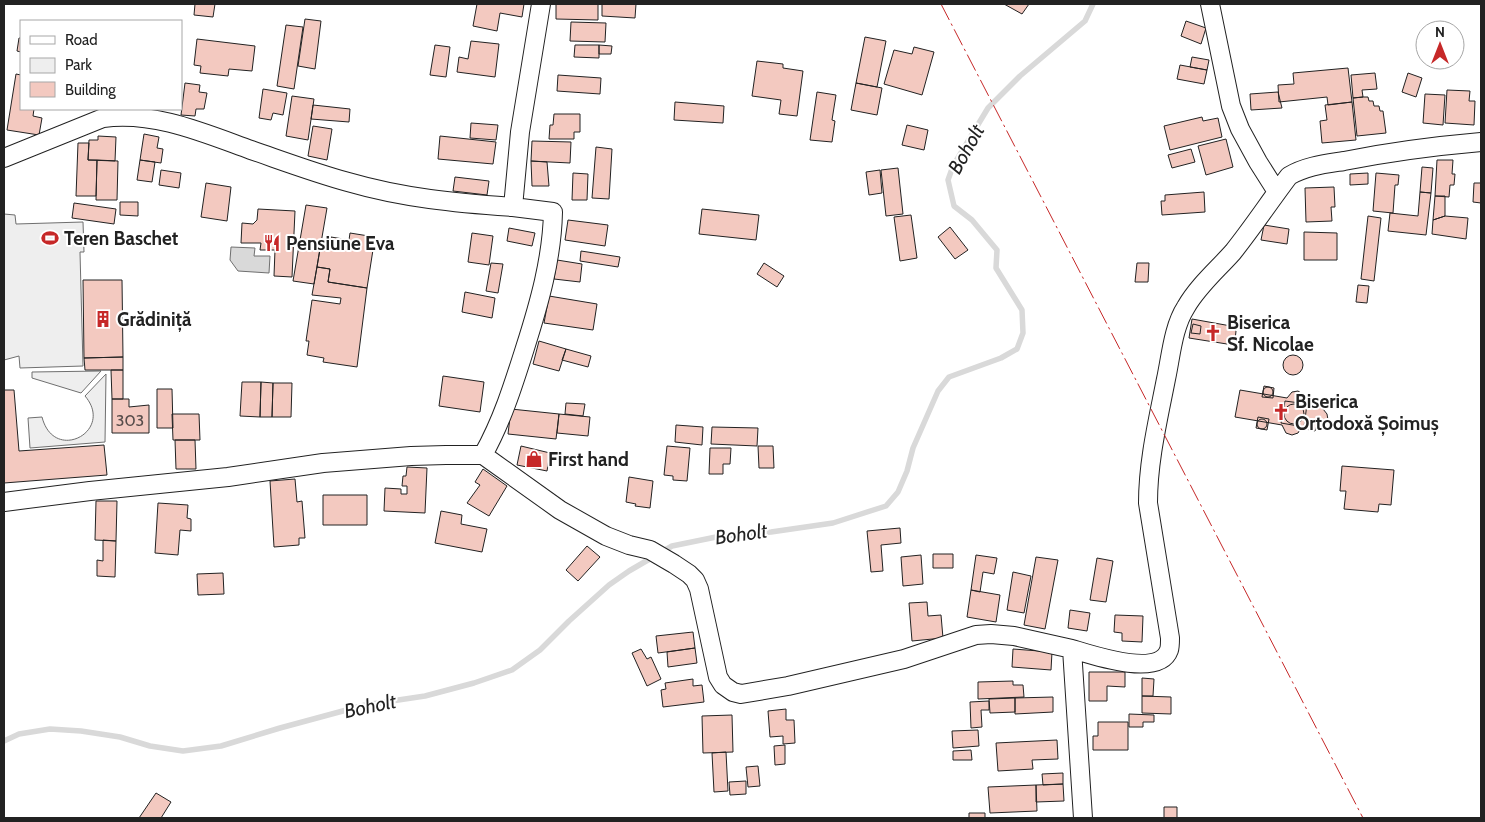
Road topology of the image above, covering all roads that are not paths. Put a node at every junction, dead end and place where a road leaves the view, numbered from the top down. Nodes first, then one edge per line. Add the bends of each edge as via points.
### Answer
1 (540, 4) edge
2 (1210, 4) edge
3 (1481, 142) edge
4 (4, 158) edge
5 (1277, 192) junction
6 (513, 207) junction
7 (483, 456) junction
8 (4, 502) edge
9 (1072, 649) junction
10 (1083, 818) edge

1 - 6 street via 520,132
2 - 5 street via 1240,129
3 - 5 street via 1310,167 1289,176
4 - 6 street via 103,118 140,117 207,134 300,168 388,193
5 - 9 street via 1253,227 1186,307 1173,346 1149,463 1148,485 1148,503 1170,638 1168,651 1161,659 1144,665
6 - 7 street via 552,212 552,234 547,268 518,371 497,430
7 - 8 street via 446,454 323,463
7 - 9 street via 606,536 650,550 689,574 699,588 718,677 732,692 741,694 788,686 904,659 991,634
9 - 10 street

